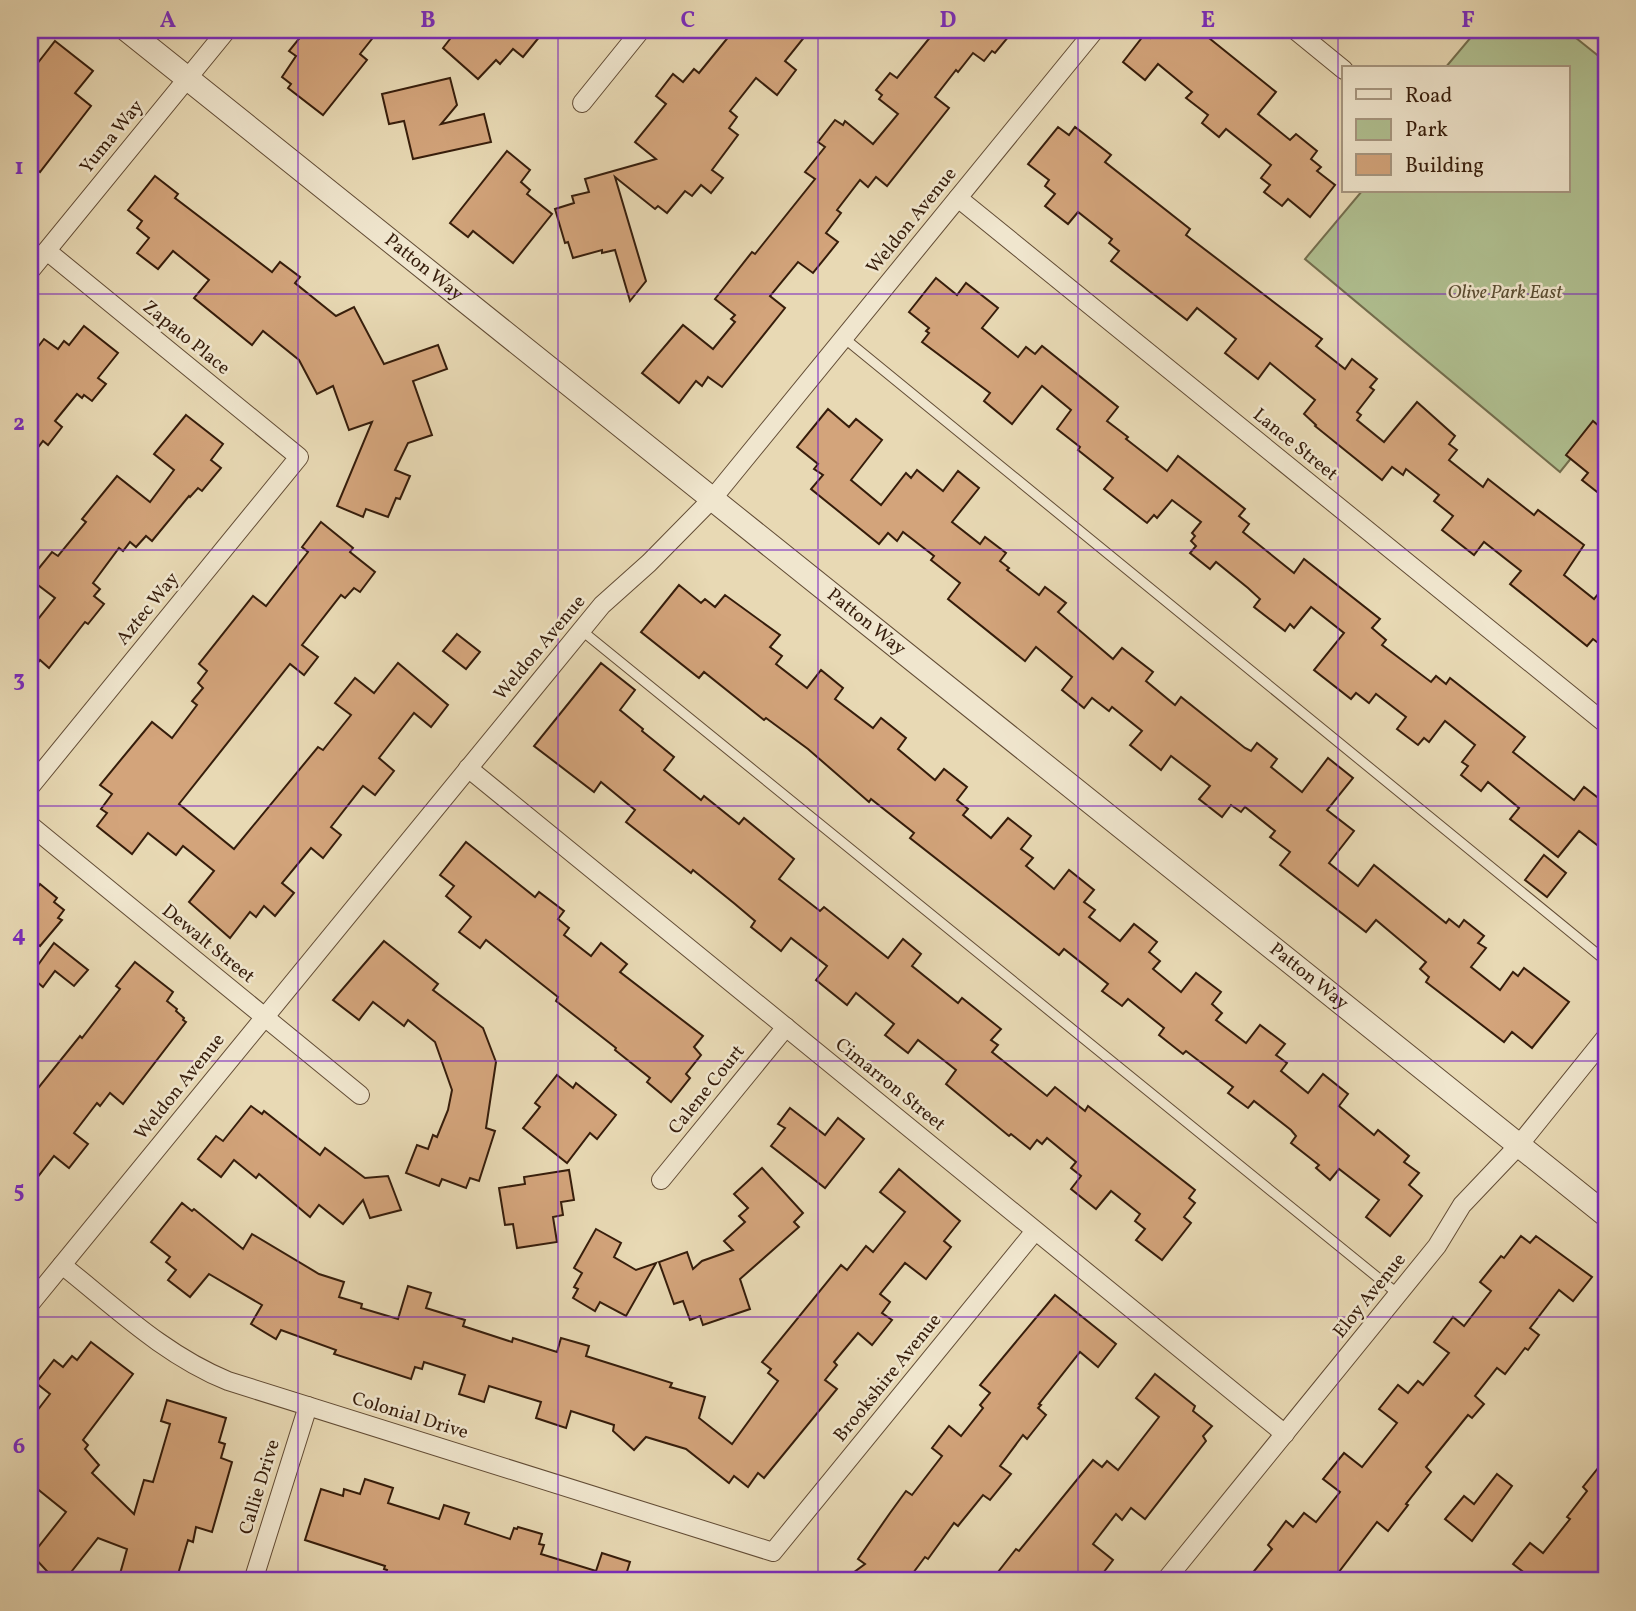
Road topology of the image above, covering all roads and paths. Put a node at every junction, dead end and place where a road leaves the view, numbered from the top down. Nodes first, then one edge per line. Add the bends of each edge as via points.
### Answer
1 (127, 30) edge
2 (227, 30) edge
3 (641, 30) edge
4 (1095, 30) edge
5 (1295, 30) edge
6 (1342, 68) edge
7 (187, 79) junction
8 (582, 103) dead end
9 (958, 198) junction
10 (47, 251) junction
11 (30, 271) edge
12 (844, 338) junction
13 (299, 457) joint
14 (713, 498) junction
15 (581, 630) junction
16 (1606, 724) edge
17 (468, 768) junction
18 (30, 787) edge
19 (30, 825) edge
20 (1606, 961) edge
21 (264, 1017) junction
22 (786, 1027) junction
23 (1606, 1037) edge
24 (360, 1095) dead end
25 (1519, 1145) junction
26 (661, 1180) dead end
27 (1606, 1215) edge
28 (1035, 1231) junction
29 (62, 1265) junction
30 (1398, 1294) junction
31 (30, 1304) edge
32 (308, 1406) junction
33 (1285, 1434) junction
34 (773, 1552) joint
35 (253, 1581) edge
36 (1165, 1581) edge

1 - 7 street, Patton Way
2 - 7 street, Yuma Way
3 - 8 street
4 - 9 street, Weldon Avenue
5 - 6 street
7 - 10 street, Yuma Way
7 - 14 street, Patton Way
9 - 12 street, Weldon Avenue
9 - 16 street, Lance Street
10 - 11 street, Yuma Way
10 - 13 street, Zapato Place
12 - 14 street, Weldon Avenue
12 - 20 lane
13 - 18 street, Aztec Way
14 - 15 street, Weldon Avenue
14 - 25 street, Patton Way
15 - 17 street, Weldon Avenue
15 - 30 lane
17 - 21 street, Weldon Avenue
17 - 22 street, Cimarron Street
19 - 21 street, Dewalt Street
21 - 24 street, Dewalt Street
21 - 29 street, Weldon Avenue
22 - 26 street, Calene Court
22 - 28 street, Cimarron Street
23 - 25 street, Eloy Avenue
25 - 27 street, Patton Way
25 - 30 street, Eloy Avenue via 1462,1205 1437,1246
28 - 33 street, Cimarron Street
28 - 34 street, Brookshire Avenue
29 - 31 street, Weldon Avenue
29 - 32 street, Colonial Drive via 170,1352 198,1369
30 - 33 street, Eloy Avenue
32 - 34 street, Colonial Drive
32 - 35 street, Callie Drive
33 - 36 street, Eloy Avenue

